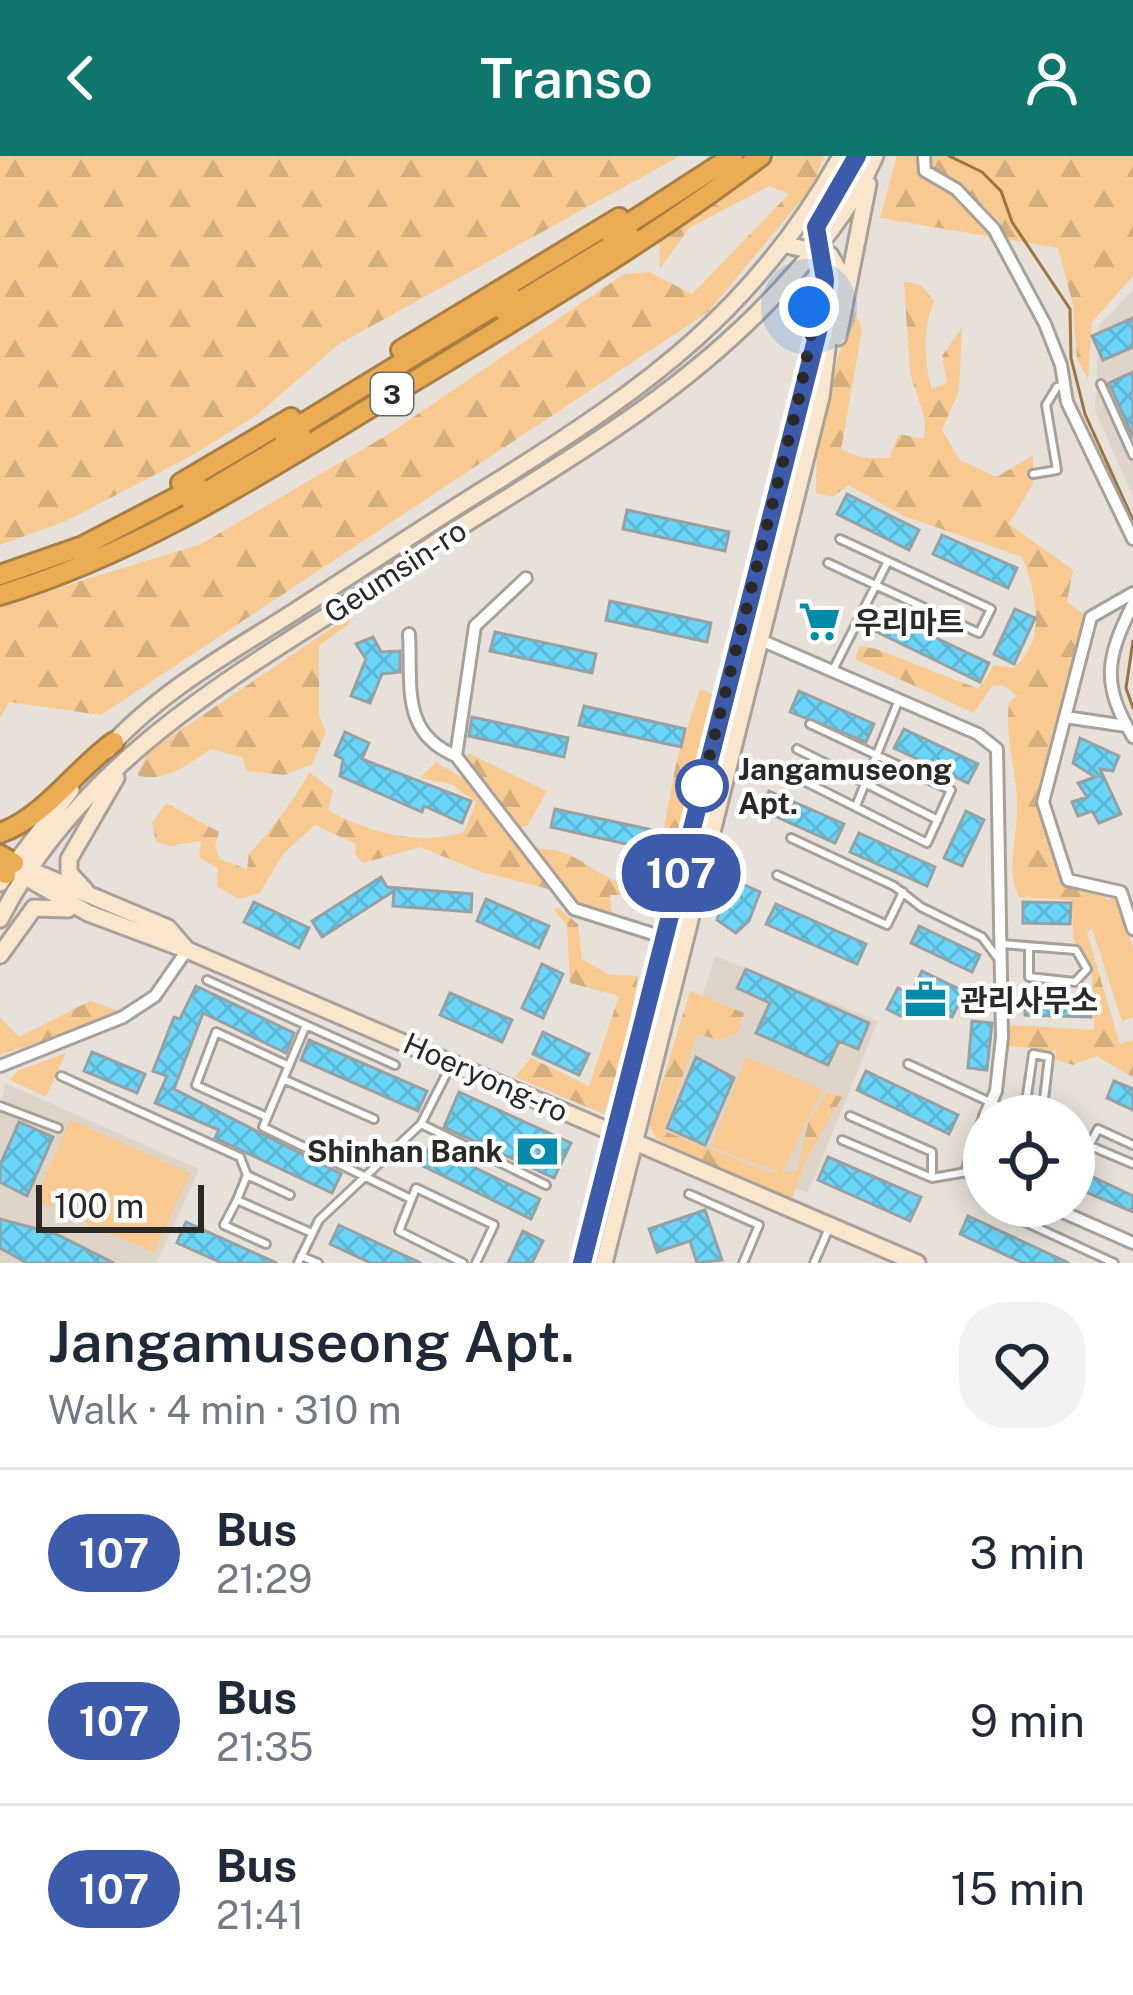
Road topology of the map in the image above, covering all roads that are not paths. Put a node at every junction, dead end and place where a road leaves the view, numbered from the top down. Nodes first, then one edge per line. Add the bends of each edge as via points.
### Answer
1 (720, 156) edge
2 (733, 156) edge
3 (750, 156) edge
4 (761, 156) edge
5 (842, 156) edge
6 (857, 156) edge
7 (875, 156) edge
8 (924, 158) edge
9 (787, 245) junction
10 (816, 250) junction
11 (780, 290) junction
12 (1101, 384) dead end
13 (1065, 385) junction
14 (800, 394) junction
15 (821, 397) junction
16 (332, 412) junction
17 (1133, 455) edge
18 (1033, 474) dead end
19 (840, 539) dead end
20 (1133, 539) edge
21 (888, 561) junction
22 (828, 562) dead end
23 (526, 578) dead end
24 (1, 584) edge
25 (877, 585) junction
26 (1133, 593) edge
27 (1133, 604) edge
28 (409, 634) dead end
29 (763, 640) junction
30 (834, 668) junction
31 (899, 699) junction
32 (1065, 717) junction
33 (810, 724) dead end
34 (1130, 732) edge
35 (114, 742) junction
36 (797, 749) dead end
37 (456, 756) junction
38 (880, 757) junction
39 (125, 761) junction
40 (784, 771) dead end
41 (867, 783) junction
42 (856, 807) junction
43 (938, 820) junction
44 (0, 833) edge
45 (791, 838) dead end
46 (12, 871) edge
47 (777, 875) dead end
48 (87, 892) junction
49 (903, 892) junction
50 (88, 914) junction
51 (0, 919) edge
52 (1133, 928) edge
53 (666, 938) junction
54 (1002, 944) junction
55 (187, 950) junction
56 (1029, 950) junction
57 (0, 955) edge
58 (1002, 964) junction
59 (207, 980) dead end
60 (306, 1025) junction
61 (452, 1062) junction
62 (908, 1064) dead end
63 (395, 1065) dead end
64 (0, 1066) edge
65 (289, 1066) junction
66 (61, 1076) dead end
67 (283, 1079) junction
68 (991, 1095) edge
69 (1026, 1095) edge
70 (1044, 1095) edge
71 (963, 1099) edge
72 (0, 1106) edge
73 (850, 1116) dead end
74 (268, 1118) junction
75 (374, 1119) dead end
76 (421, 1124) junction
77 (58, 1128) dead end
78 (617, 1136) junction
79 (1095, 1136) edge
80 (842, 1140) dead end
81 (1133, 1144) edge
82 (637, 1145) junction
83 (1095, 1148) edge
84 (1133, 1164) edge
85 (963, 1173) edge
86 (247, 1175) junction
87 (367, 1175) junction
88 (932, 1178) junction
89 (546, 1185) dead end
90 (689, 1194) dead end
91 (290, 1195) dead end
92 (411, 1199) junction
93 (237, 1200) junction
94 (830, 1225) junction
95 (1095, 1226) edge
96 (1036, 1227) edge
97 (312, 1233) junction
98 (1133, 1243) edge
99 (266, 1244) dead end
100 (299, 1259) edge
101 (318, 1263) edge
102 (463, 1263) edge
103 (476, 1263) edge
104 (582, 1263) edge
105 (604, 1263) edge
106 (742, 1263) edge
107 (814, 1263) edge
108 (917, 1263) edge
109 (1114, 1263) edge

1 - 24 highway, 3 via 196,475
2 - 16 highway
3 - 16 highway
4 - 24 highway, 3 via 615,258 231,493 50,580
5 - 9 street, Geumsin-ro
6 - 10 street via 816,227
7 - 10 street, Geumsin-ro
7 - 15 street
8 - 13 street via 925,171 956,189 994,229 1045,324
9 - 10 street
9 - 35 street, Geumsin-ro via 733,308 658,375 248,642
10 - 11 street, Geumsin-ro
10 - 14 street via 825,280 822,316
10 - 15 street via 838,273
11 - 14 street via 812,312
11 - 39 street, Geumsin-ro via 661,400 220,682
12 - 17 lane
13 - 18 lane via 1046,404 1057,470
13 - 20 street
14 - 53 street
15 - 29 street
16 - 24 highway via 176,511
19 - 21 lane
21 - 25 lane
21 - 25 lane via 991,609 980,633
22 - 25 lane
23 - 37 street via 475,626
25 - 30 lane
26 - 32 street via 1091,617
27 - 34 street via 1108,672
28 - 37 street via 409,706 423,736
29 - 30 street
29 - 82 street
30 - 31 street
31 - 38 lane
31 - 54 street via 997,749
32 - 34 street
32 - 52 street via 1044,815 1068,880 1121,892
33 - 38 lane
35 - 44 highway via 29,819
35 - 46 street, Geumsin-ro
36 - 41 lane
37 - 53 street via 574,909
38 - 41 lane
38 - 43 lane via 951,790
39 - 46 street, Geumsin-ro
39 - 48 street via 69,859 71,876
40 - 42 lane
41 - 42 lane
41 - 43 lane
42 - 43 lane via 927,843
45 - 49 lane
46 - 48 street, Hoeryong-ro
46 - 50 street, Hoeryong-ro
46 - 51 street, Geumsin-ro
47 - 49 lane via 887,925
48 - 55 street, Hoeryong-ro via 168,928
49 - 58 lane via 982,937
50 - 55 street, Hoeryong-ro
50 - 57 street via 37,906
53 - 78 street
54 - 56 lane
54 - 58 street
55 - 61 street, Hoeryong-ro
55 - 64 street via 155,996 123,1017
56 - 56 lane via 1076,950 1087,969 1075,982 1029,977
58 - 68 street via 1001,1058
59 - 60 lane
60 - 63 lane
60 - 65 lane
61 - 76 lane
61 - 78 street, Hoeryong-ro
62 - 71 lane
65 - 67 lane
65 - 74 lane via 216,1032 196,1085
66 - 86 lane via 240,1156
67 - 74 lane
67 - 75 lane
69 - 70 lane via 1033,1054 1049,1057
72 - 77 lane
73 - 88 lane via 932,1152
74 - 87 lane via 263,1127
76 - 87 lane
76 - 89 lane
78 - 82 street, Hoeryong-ro
78 - 104 street
79 - 81 lane via 1098,1130
80 - 88 lane
82 - 94 street, Hoeryong-ro
82 - 105 street
83 - 84 lane
85 - 88 lane
86 - 91 lane
86 - 93 lane
87 - 92 lane
87 - 97 lane
90 - 106 lane via 759,1225
92 - 102 lane via 399,1231
92 - 103 lane via 416,1188 494,1226
93 - 97 lane
93 - 99 lane via 224,1225
94 - 107 lane
94 - 108 street, Hoeryong-ro
95 - 98 street
96 - 109 lane
97 - 100 lane
100 - 101 lane

